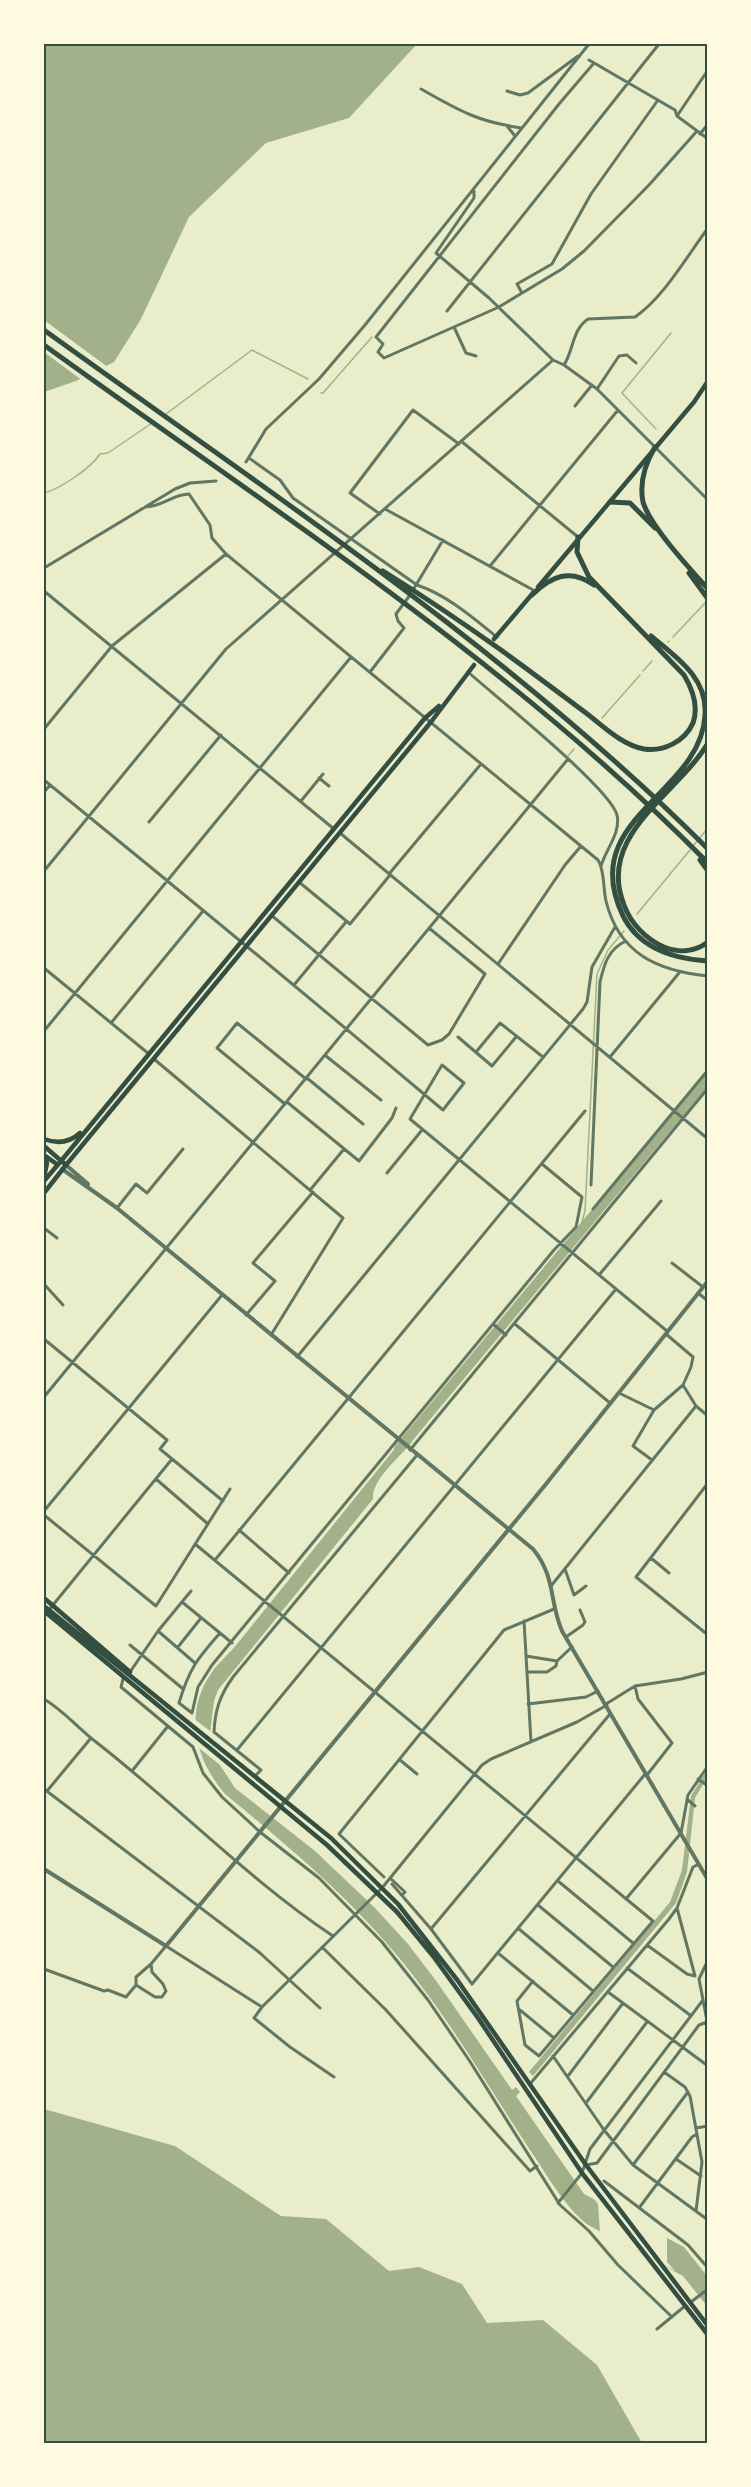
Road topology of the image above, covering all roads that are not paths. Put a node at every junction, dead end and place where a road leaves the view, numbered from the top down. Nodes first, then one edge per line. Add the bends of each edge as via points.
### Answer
1 (589, 44) edge
2 (659, 44) edge
3 (579, 56) junction
4 (589, 60) dead end
5 (594, 63) junction
6 (708, 70) edge
7 (629, 83) junction
8 (421, 89) dead end
9 (507, 91) dead end
10 (658, 100) junction
11 (676, 116) junction
12 (708, 124) edge
13 (506, 126) junction
14 (522, 128) junction
15 (698, 133) junction
16 (515, 136) junction
17 (708, 140) edge
18 (474, 190) junction
19 (708, 228) edge
20 (439, 257) junction
21 (471, 283) junction
22 (522, 293) junction
23 (499, 307) junction
24 (447, 311) dead end
25 (454, 327) junction
26 (44, 330) edge
27 (44, 345) edge
28 (476, 356) dead end
29 (552, 360) junction
30 (636, 363) dead end
31 (564, 365) junction
32 (708, 381) edge
33 (591, 385) junction
34 (597, 389) junction
35 (575, 406) dead end
36 (619, 410) junction
37 (460, 442) junction
38 (655, 447) junction
39 (249, 458) junction
40 (246, 462) dead end
41 (216, 481) dead end
42 (708, 500) edge
43 (610, 502) junction
44 (540, 505) junction
45 (145, 507) junction
46 (385, 509) junction
47 (380, 514) junction
48 (578, 537) junction
49 (351, 538) junction
50 (665, 538) junction
51 (443, 540) junction
52 (226, 554) junction
53 (680, 559) junction
54 (490, 566) junction
55 (44, 568) edge
56 (417, 585) junction
57 (708, 589) edge
58 (44, 591) edge
59 (533, 593) junction
60 (605, 593) junction
61 (416, 596) junction
62 (708, 599) edge
63 (282, 600) junction
64 (635, 623) junction
65 (495, 638) joint
66 (112, 646) junction
67 (351, 657) junction
68 (474, 665) dead end
69 (370, 672) junction
70 (468, 672) junction
71 (182, 703) junction
72 (443, 703) junction
73 (426, 718) junction
74 (431, 722) junction
75 (44, 729) edge
76 (221, 735) junction
77 (708, 743) edge
78 (568, 759) junction
79 (481, 764) junction
80 (259, 767) junction
81 (323, 774) dead end
82 (320, 778) junction
83 (44, 780) edge
84 (50, 785) junction
85 (329, 786) dead end
86 (44, 792) edge
87 (301, 801) junction
88 (531, 805) junction
89 (88, 817) junction
90 (149, 822) dead end
91 (334, 828) junction
92 (339, 833) junction
93 (581, 846) junction
94 (694, 849) junction
95 (708, 849) edge
96 (708, 863) edge
97 (601, 868) junction
98 (44, 871) edge
99 (708, 871) edge
100 (390, 875) junction
101 (166, 881) junction
102 (299, 882) junction
103 (203, 911) junction
104 (271, 915) junction
105 (440, 916) junction
106 (346, 922) junction
107 (616, 926) junction
108 (429, 928) junction
109 (625, 941) junction
110 (240, 942) junction
111 (708, 942) edge
112 (246, 946) junction
113 (599, 952) junction
114 (319, 955) junction
115 (608, 957) junction
116 (708, 961) edge
117 (594, 963) junction
118 (498, 964) junction
119 (604, 967) junction
120 (44, 968) edge
121 (679, 973) junction
122 (708, 976) edge
123 (294, 986) junction
124 (74, 992) junction
125 (372, 998) junction
126 (111, 1023) junction
127 (570, 1025) junction
128 (44, 1030) edge
129 (347, 1030) junction
130 (516, 1037) junction
131 (458, 1038) dead end
132 (596, 1046) junction
133 (476, 1052) junction
134 (148, 1054) junction
135 (326, 1056) junction
136 (543, 1057) junction
137 (610, 1057) junction
138 (153, 1058) junction
139 (708, 1070) edge
140 (306, 1079) junction
141 (708, 1088) edge
142 (425, 1094) junction
143 (381, 1100) dead end
144 (286, 1103) junction
145 (396, 1108) dead end
146 (675, 1110) junction
147 (585, 1111) dead end
148 (683, 1117) junction
149 (363, 1124) dead end
150 (86, 1128) junction
151 (422, 1130) junction
152 (44, 1139) edge
153 (708, 1139) edge
154 (254, 1142) junction
155 (44, 1146) edge
156 (183, 1149) dead end
157 (344, 1149) junction
158 (44, 1156) edge
159 (459, 1160) junction
160 (542, 1164) junction
161 (62, 1165) junction
162 (387, 1173) dead end
163 (44, 1177) edge
164 (44, 1181) edge
165 (591, 1185) dead end
166 (312, 1190) junction
167 (44, 1193) edge
168 (661, 1201) dead end
169 (510, 1203) junction
170 (117, 1208) junction
171 (593, 1209) dead end
172 (44, 1228) edge
173 (57, 1238) dead end
174 (561, 1244) junction
175 (166, 1249) junction
176 (571, 1252) junction
177 (672, 1263) dead end
178 (599, 1275) junction
179 (708, 1281) edge
180 (44, 1284) edge
181 (703, 1287) junction
182 (616, 1289) junction
183 (698, 1293) junction
184 (222, 1295) junction
185 (708, 1301) edge
186 (63, 1305) dead end
187 (246, 1315) junction
188 (493, 1323) junction
189 (514, 1324) junction
190 (666, 1332) junction
191 (271, 1335) junction
192 (506, 1335) junction
193 (44, 1339) edge
194 (297, 1357) junction
195 (557, 1360) junction
196 (72, 1362) junction
197 (683, 1385) junction
198 (619, 1393) junction
199 (44, 1397) edge
200 (348, 1398) junction
201 (610, 1403) junction
202 (696, 1406) junction
203 (128, 1408) junction
204 (654, 1410) junction
205 (708, 1416) edge
206 (399, 1440) junction
207 (410, 1449) junction
208 (417, 1455) junction
209 (172, 1459) junction
210 (652, 1460) junction
211 (156, 1479) junction
212 (708, 1483) edge
213 (455, 1487) junction
214 (230, 1490) dead end
215 (223, 1501) junction
216 (44, 1513) edge
217 (208, 1524) junction
218 (239, 1530) junction
219 (508, 1530) junction
220 (195, 1544) junction
221 (93, 1555) junction
222 (651, 1558) junction
223 (215, 1560) junction
224 (565, 1569) junction
225 (289, 1573) junction
226 (669, 1573) dead end
227 (551, 1586) junction
228 (586, 1586) dead end
229 (191, 1591) dead end
230 (44, 1598) edge
231 (182, 1602) junction
232 (266, 1603) junction
233 (52, 1605) junction
234 (44, 1606) edge
235 (554, 1609) junction
236 (580, 1610) dead end
237 (44, 1614) edge
238 (283, 1617) junction
239 (201, 1618) junction
240 (524, 1621) junction
241 (158, 1631) junction
242 (220, 1633) junction
243 (708, 1635) edge
244 (566, 1637) junction
245 (232, 1643) junction
246 (130, 1645) dead end
247 (177, 1647) junction
248 (572, 1647) junction
249 (321, 1648) junction
250 (142, 1654) junction
251 (526, 1656) junction
252 (104, 1658) junction
253 (557, 1661) junction
254 (196, 1663) junction
255 (708, 1671) edge
256 (130, 1672) junction
257 (527, 1672) junction
258 (123, 1679) junction
259 (634, 1686) junction
260 (182, 1688) junction
261 (598, 1691) junction
262 (375, 1692) junction
263 (151, 1696) junction
264 (44, 1699) edge
265 (528, 1704) junction
266 (606, 1704) junction
267 (612, 1713) junction
268 (168, 1726) junction
269 (423, 1731) junction
270 (91, 1738) junction
271 (531, 1742) junction
272 (237, 1750) junction
273 (400, 1760) junction
274 (707, 1766) edge
275 (132, 1771) junction
276 (417, 1774) dead end
277 (474, 1774) junction
278 (647, 1774) junction
279 (255, 1776) junction
280 (698, 1779) junction
281 (707, 1785) edge
282 (45, 1790) edge
283 (687, 1799) junction
284 (283, 1804) junction
285 (695, 1806) dead end
286 (525, 1815) junction
287 (260, 1831) junction
288 (681, 1833) junction
289 (577, 1858) junction
290 (237, 1860) junction
291 (699, 1864) junction
292 (44, 1869) edge
293 (384, 1877) dead end
294 (390, 1878) junction
295 (708, 1880) edge
296 (558, 1881) junction
297 (392, 1884) dead end
298 (382, 1888) junction
299 (378, 1892) junction
300 (402, 1895) junction
301 (627, 1899) junction
302 (538, 1905) junction
303 (199, 1906) junction
304 (677, 1908) junction
305 (355, 1915) junction
306 (431, 1929) junction
307 (519, 1929) junction
308 (333, 1936) junction
309 (633, 1944) junction
310 (647, 1945) junction
311 (166, 1946) junction
312 (322, 1947) junction
313 (498, 1953) junction
314 (708, 1960) edge
315 (151, 1964) junction
316 (614, 1967) junction
317 (627, 1968) junction
318 (44, 1969) edge
319 (695, 1976) junction
320 (699, 1979) junction
321 (288, 1980) junction
322 (532, 1981) junction
323 (135, 1986) junction
324 (593, 1991) junction
325 (608, 1992) junction
326 (703, 2000) junction
327 (623, 2003) junction
328 (262, 2007) junction
329 (320, 2008) dead end
330 (518, 2008) junction
331 (573, 2015) junction
332 (690, 2015) junction
333 (647, 2022) junction
334 (707, 2024) edge
335 (554, 2038) junction
336 (672, 2039) junction
337 (683, 2048) junction
338 (554, 2056) junction
339 (708, 2066) edge
340 (664, 2072) junction
341 (568, 2077) junction
342 (334, 2078) dead end
343 (530, 2084) junction
344 (688, 2091) junction
345 (586, 2103) junction
346 (708, 2126) edge
347 (696, 2128) junction
348 (604, 2130) junction
349 (697, 2134) junction
350 (613, 2141) junction
351 (676, 2159) junction
352 (586, 2165) junction
353 (633, 2165) junction
354 (537, 2166) junction
355 (582, 2173) junction
356 (701, 2176) junction
357 (604, 2181) dead end
358 (658, 2183) junction
359 (559, 2201) junction
360 (639, 2208) junction
361 (696, 2211) junction
362 (708, 2220) edge
363 (708, 2268) edge
364 (708, 2289) edge
365 (687, 2304) junction
366 (672, 2317) junction
367 (708, 2326) edge
368 (657, 2330) dead end
369 (708, 2335) edge

1 - 3 street
2 - 7 street
3 - 9 street via 528,93
3 - 14 street
4 - 5 street
5 - 7 street
5 - 20 street
6 - 11 street
7 - 10 street
7 - 21 street
8 - 13 street via 466,114
10 - 11 street via 675,110
10 - 22 street via 591,194 552,264 517,284
11 - 15 street
12 - 15 street
13 - 14 street
13 - 16 street
14 - 16 street
15 - 17 street
15 - 22 street via 584,251
16 - 18 street
18 - 20 street via 474,198 436,253
18 - 39 street via 326,371 266,429
19 - 31 street via 640,314 584,322 575,334
20 - 21 street
20 - 25 street via 376,338 385,343 378,352 384,358
21 - 23 street
21 - 24 street
22 - 23 street
23 - 25 street
23 - 29 street
25 - 28 street via 466,353
26 - 61 highway
27 - 94 highway via 486,666 584,747
29 - 31 street
29 - 37 street
30 - 34 street via 627,355 619,356
31 - 33 street
32 - 38 main road
33 - 34 street
33 - 35 street
34 - 36 street
36 - 38 street
36 - 44 street
37 - 44 street
37 - 46 street
37 - 47 street via 414,410 350,493
38 - 42 street
38 - 43 main road
38 - 50 highway via 645,468 643,500
39 - 40 street
39 - 49 street via 280,480 293,498
41 - 45 street via 185,485
43 - 48 main road
43 - 50 highway via 624,502 636,508
44 - 48 street
44 - 54 street
45 - 52 street via 189,494 210,525 212,538
45 - 55 street
46 - 47 street
46 - 51 street
47 - 49 street
48 - 59 main road
48 - 60 highway via 577,552 583,567
49 - 56 street
49 - 63 street
50 - 53 highway
51 - 54 street
51 - 56 street
52 - 63 street
52 - 66 street
53 - 57 highway
53 - 62 highway
54 - 59 street
56 - 65 street via 459,607
56 - 69 street via 396,614 404,628
58 - 66 street
59 - 60 highway via 567,575 585,578
59 - 65 main road
60 - 64 highway
61 - 64 highway via 501,650 620,738 634,746 657,749 688,733 696,702 684,675
61 - 95 highway via 593,741
63 - 67 street
63 - 71 street via 226,649
64 - 116 highway via 690,671 702,690 706,713 693,752 683,767 633,820 620,842 614,862 615,896 626,920 652,947 679,957
66 - 71 street
66 - 75 street
67 - 69 street
67 - 80 street
68 - 70 main road
69 - 73 street
70 - 72 main road
70 - 78 street
71 - 76 street
71 - 89 street
72 - 73 main road
72 - 74 main road
73 - 74 street
73 - 91 main road
74 - 79 street
74 - 92 main road
76 - 80 street
76 - 90 street
77 - 111 highway via 636,825 623,849 618,877 627,912 653,941 669,949 687,951
78 - 88 street
78 - 97 street via 608,800 617,816 617,829
79 - 88 street
79 - 100 street
80 - 87 street
80 - 101 street
81 - 82 street
82 - 85 street
82 - 87 street
83 - 84 street
84 - 86 street
84 - 89 street
87 - 91 street
88 - 93 street
88 - 105 street
89 - 98 street
89 - 101 street
91 - 92 street
91 - 110 main road
92 - 100 street
92 - 102 main road
93 - 97 street via 598,860
93 - 118 street
94 - 96 highway
94 - 99 highway
97 - 107 street via 607,906
100 - 105 street
100 - 106 street via 350,924
101 - 103 street
101 - 124 street
102 - 104 main road
102 - 106 street
103 - 110 street
103 - 126 street
104 - 112 main road
104 - 114 street
105 - 108 street
105 - 118 street
106 - 114 street
107 - 109 street
107 - 113 street
108 - 125 street
108 - 125 street via 485,974 449,1034 428,1045
109 - 115 street
109 - 121 street via 640,956
110 - 112 street
110 - 134 main road
112 - 123 street
112 - 138 main road
113 - 115 street
113 - 117 street
114 - 123 street
114 - 125 street
115 - 119 street
117 - 119 street
117 - 127 street via 587,1002
118 - 127 street
119 - 132 street
120 - 124 street
121 - 122 street
121 - 137 street
123 - 129 street
124 - 126 street
124 - 128 street
125 - 129 street
126 - 134 street
127 - 132 street
127 - 136 street
129 - 135 street
129 - 142 street
130 - 133 street via 500,1023
130 - 133 street via 492,1066
130 - 136 street
131 - 133 street
132 - 137 street
132 - 165 street
134 - 138 street
134 - 150 main road
135 - 140 street
135 - 143 street
136 - 159 street
137 - 146 street
138 - 154 street
138 - 161 main road
139 - 146 street
140 - 144 street
140 - 144 street via 237,1023 217,1048
140 - 149 street
141 - 148 street
142 - 142 street via 442,1065 465,1083 443,1110
142 - 151 street via 410,1119
144 - 154 street
144 - 157 street
145 - 157 street via 359,1161
146 - 148 street
146 - 171 street
147 - 160 street
148 - 153 street
148 - 176 street
150 - 152 main road via 66,1141
150 - 161 main road
151 - 159 street
151 - 162 street
154 - 166 street
154 - 175 street
155 - 161 main road
156 - 170 street via 147,1193 136,1184
157 - 166 street
158 - 161 main road
158 - 163 main road
159 - 169 street
159 - 194 street
160 - 169 street
160 - 174 street via 582,1197 576,1227
161 - 164 main road
161 - 167 main road
161 - 170 street
166 - 187 street via 253,1263 275,1281
166 - 191 street via 343,1218
168 - 178 street
169 - 174 street
169 - 200 street
170 - 175 street
172 - 173 street
174 - 176 street
174 - 188 street
175 - 184 street
175 - 196 street
176 - 178 street
176 - 189 street
177 - 181 street
178 - 182 street
179 - 181 street
180 - 186 street
181 - 183 street
182 - 190 street
182 - 195 street
183 - 185 street
183 - 190 street
184 - 187 street
184 - 203 street
187 - 191 street
188 - 192 street
188 - 206 street
189 - 192 street
189 - 195 street
190 - 197 street via 693,1357
190 - 198 street
191 - 194 street
192 - 207 street
193 - 196 street
194 - 200 street
195 - 201 street
195 - 213 street
196 - 199 street
196 - 203 street
197 - 202 street
197 - 204 street
198 - 201 street
198 - 204 street
200 - 206 street
200 - 218 street
201 - 219 street
202 - 205 street
202 - 210 street
203 - 209 street via 167,1440 160,1449
203 - 216 street
204 - 210 street via 633,1446
206 - 207 street
206 - 225 street
207 - 208 street
208 - 213 street
208 - 238 street
209 - 211 street
209 - 215 street
210 - 224 street
211 - 217 street
211 - 221 street
212 - 222 street
213 - 219 street
213 - 249 street
214 - 215 street
215 - 217 street
216 - 221 street
217 - 220 street
218 - 223 street
218 - 225 street
219 - 227 street via 533,1549 548,1572
219 - 262 street
220 - 221 street via 156,1606
220 - 223 street
221 - 233 street
222 - 226 street
222 - 243 street via 636,1577
223 - 232 street
224 - 227 street
224 - 228 street via 574,1595
225 - 232 street
227 - 235 street
229 - 231 street
230 - 233 main road
231 - 239 street
231 - 241 street
232 - 238 street
232 - 245 street
233 - 237 street
233 - 256 main road
234 - 252 main road
235 - 240 street
235 - 244 street
236 - 244 street via 585,1622
237 - 252 main road
237 - 258 main road
238 - 249 street
238 - 272 street via 233,1677 217,1704 214,1732
239 - 242 street
239 - 247 street
240 - 251 street
240 - 269 street via 504,1630
241 - 247 street
241 - 250 street
242 - 245 street
242 - 254 street
244 - 248 street
245 - 260 street via 204,1677 192,1713 179,1704
246 - 250 street
247 - 254 street
248 - 253 street
248 - 261 street
249 - 262 street
249 - 272 street
250 - 256 street
250 - 260 street
251 - 253 street
251 - 257 street
252 - 263 main road
253 - 257 street via 553,1669
254 - 260 street
255 - 259 street
256 - 263 main road
257 - 265 street
258 - 263 main road
258 - 268 street via 120,1687
259 - 266 street
259 - 278 street via 638,1699 672,1743
261 - 265 street via 586,1697
261 - 266 street
262 - 269 street
262 - 284 street
263 - 279 main road
263 - 284 main road via 191,1734
264 - 270 street
265 - 271 street
266 - 267 street
266 - 271 street
267 - 278 street
267 - 286 street
268 - 275 street
268 - 287 street via 193,1747 211,1785
269 - 273 street
269 - 277 street
270 - 275 street
270 - 282 street
271 - 277 street via 486,1761
272 - 279 street via 261,1770
273 - 276 street
273 - 293 street via 339,1834
274 - 280 street
275 - 290 street
277 - 286 street
277 - 294 street
278 - 288 street
278 - 289 street
279 - 284 main road
280 - 281 street
280 - 283 street
282 - 303 street
283 - 285 street
283 - 288 street
284 - 287 street
284 - 298 main road via 331,1838
284 - 299 main road
286 - 289 street
286 - 306 street
287 - 290 street
287 - 305 street via 319,1878
288 - 291 street
288 - 301 street
289 - 296 street
289 - 301 street
290 - 303 street
290 - 308 street
291 - 295 street
291 - 304 street via 693,1867
292 - 311 street
294 - 298 street
294 - 300 street via 405,1892
296 - 302 street
296 - 309 street
297 - 300 street
298 - 299 street
298 - 343 main road via 434,1949
299 - 305 street
299 - 355 main road via 455,1986
300 - 306 street
301 - 309 street via 653,1921
302 - 307 street
302 - 316 street
303 - 311 street
303 - 321 street via 272,1962
304 - 310 street
304 - 319 street
305 - 308 street
305 - 354 street via 428,2000
306 - 313 street via 472,1984
307 - 313 street
307 - 324 street
308 - 312 street
309 - 316 street
310 - 317 street
310 - 319 street
311 - 315 street
311 - 328 street
312 - 321 street
312 - 354 street via 386,2010 530,2171
313 - 322 street
314 - 320 street
315 - 323 street via 136,1977
315 - 323 street via 152,1972 166,1991 159,1998
316 - 324 street
317 - 325 street
317 - 332 street
318 - 323 street via 126,1997
319 - 320 street
320 - 326 street
321 - 328 street
321 - 329 street
322 - 330 street via 517,2001
322 - 331 street
324 - 331 street
325 - 327 street
325 - 338 street
326 - 332 street
326 - 334 street
327 - 333 street
327 - 341 street
328 - 342 street via 254,2018
330 - 335 street
330 - 335 street via 525,2045 539,2056
331 - 335 street
332 - 336 street
333 - 336 street
333 - 345 street
334 - 337 street via 699,2025
336 - 337 street
336 - 348 street
337 - 339 street
337 - 340 street
338 - 341 street
338 - 343 street
340 - 344 street
340 - 350 street
341 - 345 street
343 - 352 main road
344 - 347 street
344 - 353 street
345 - 348 street
346 - 347 street
347 - 349 street
348 - 350 street
348 - 352 street via 590,2149
349 - 351 street
349 - 356 street
350 - 352 street via 597,2163
350 - 353 street
351 - 356 street
351 - 358 street
352 - 355 street
352 - 365 main road
353 - 358 street
354 - 359 street
355 - 359 street
355 - 365 main road
356 - 361 street
357 - 360 street
358 - 360 street
358 - 361 street
359 - 366 street via 567,2214 595,2237
360 - 363 street via 688,2245
361 - 362 street
364 - 365 street
365 - 366 street
365 - 367 main road
365 - 369 main road
366 - 368 street

